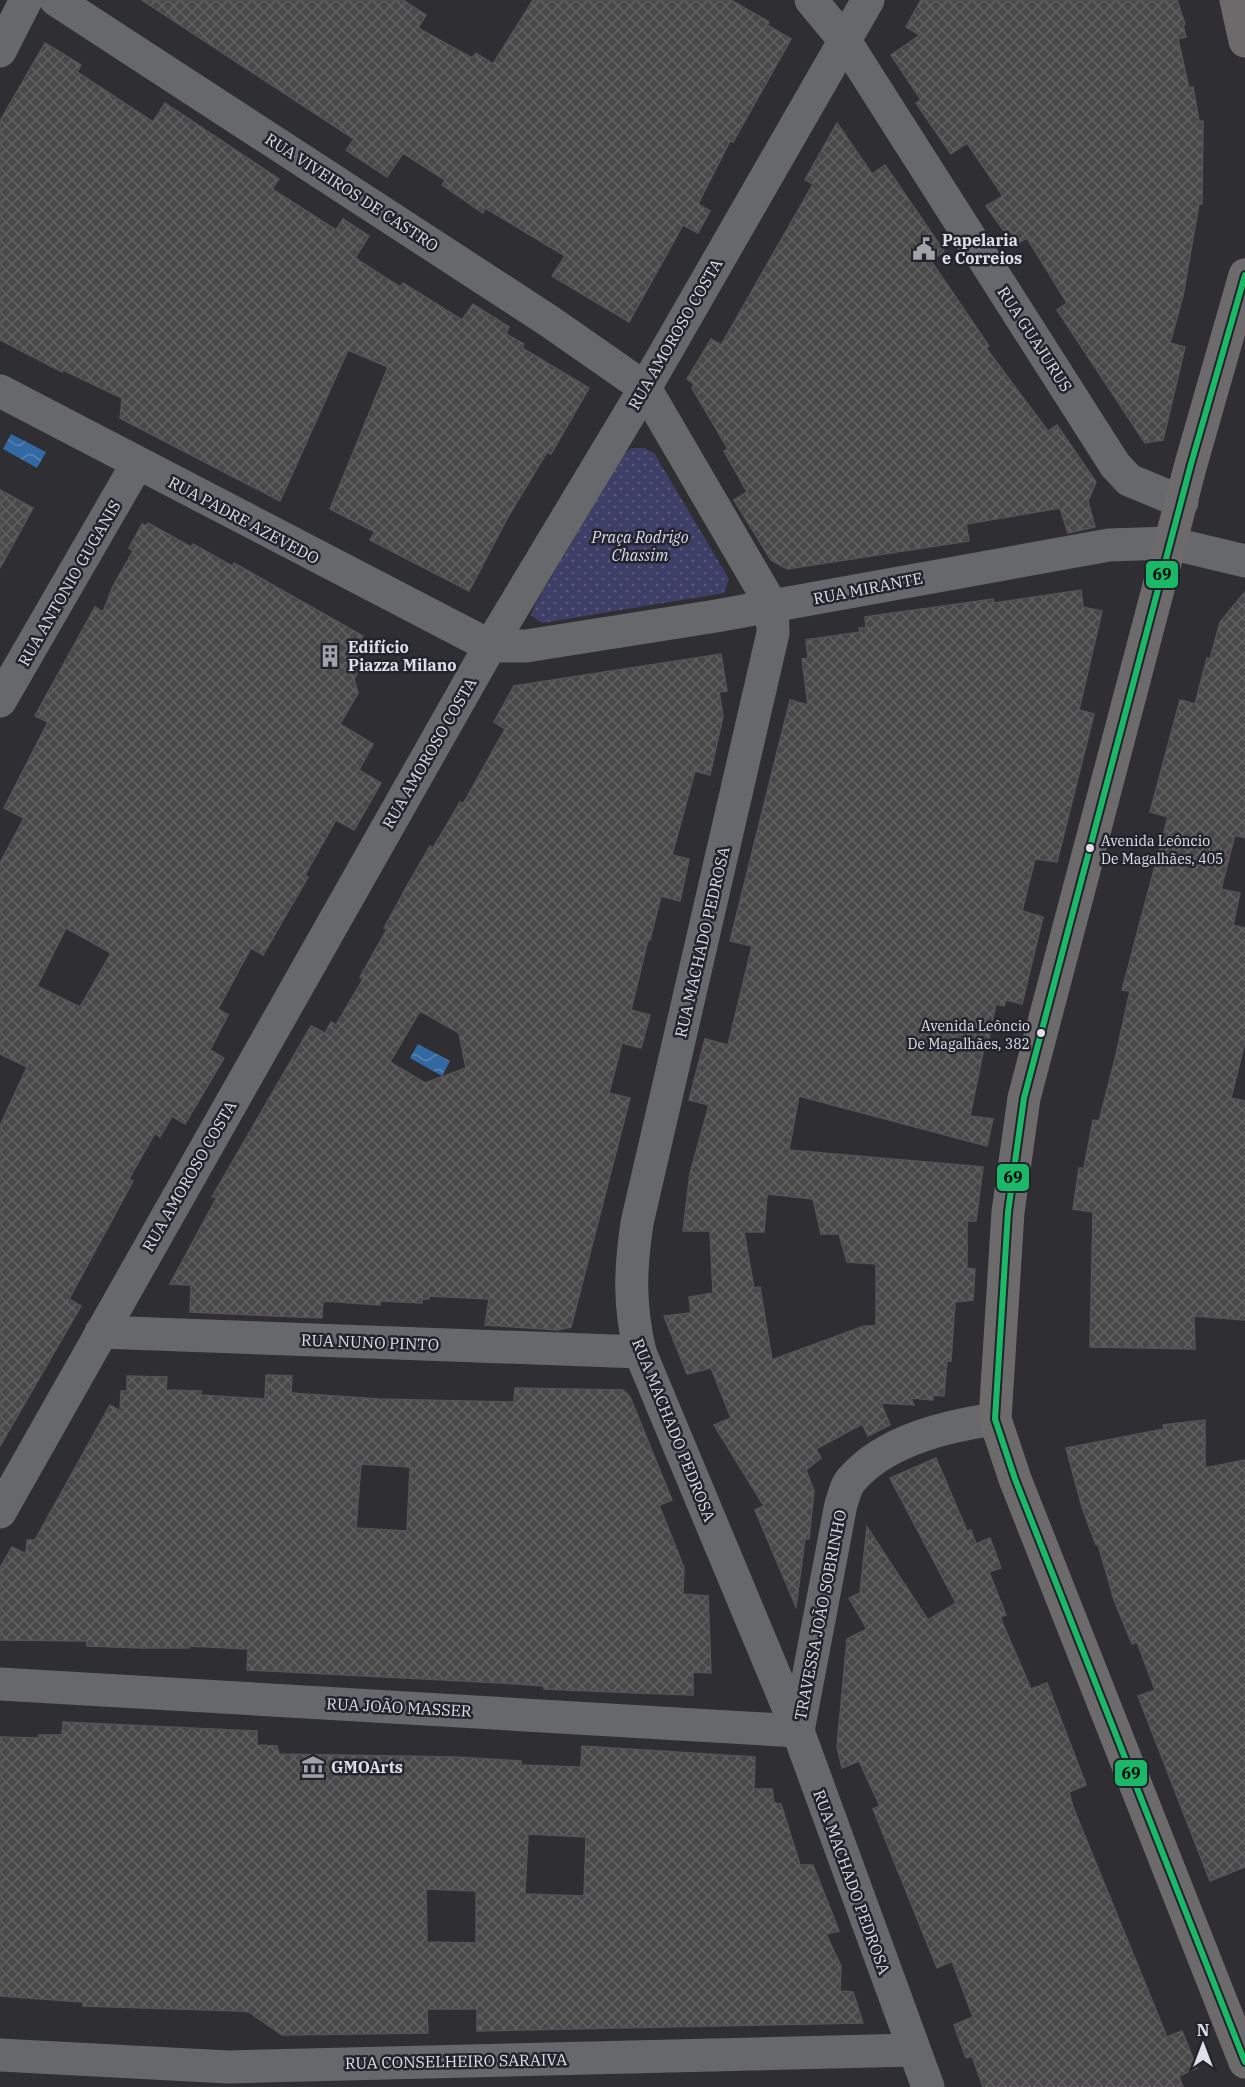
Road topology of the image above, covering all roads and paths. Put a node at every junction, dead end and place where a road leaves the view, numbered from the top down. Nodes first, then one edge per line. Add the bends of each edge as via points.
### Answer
1 (26, 0) edge
2 (56, 0) edge
3 (811, 0) edge
4 (868, 0) edge
5 (1236, 0) edge
6 (845, 41) junction
7 (1245, 41) edge
8 (0, 51) edge
9 (1245, 275) edge
10 (645, 388) junction
11 (0, 391) edge
12 (137, 464) junction
13 (1182, 502) junction
14 (1170, 543) junction
15 (1245, 561) edge
16 (772, 606) junction
17 (490, 646) junction
18 (0, 701) edge
19 (101, 1332) junction
20 (640, 1352) junction
21 (995, 1419) junction
22 (0, 1512) edge
23 (0, 1684) edge
24 (798, 1731) junction
25 (913, 2050) junction
26 (0, 2055) edge
27 (1245, 2062) edge
28 (228, 2077) edge
29 (928, 2087) edge

1 - 8 street
2 - 10 street, RUA VIVEIROS DE CASTRO via 540,314
3 - 6 street, RUA GUAJURUS
4 - 6 street, RUA AMOROSO COSTA
5 - 7 main road
6 - 10 street, RUA AMOROSO COSTA
6 - 13 street, RUA GUAJURUS via 1115,465 1129,480
9 - 13 main road
10 - 16 street
10 - 17 street, RUA AMOROSO COSTA
11 - 12 street, RUA PADRE AZEVEDO
12 - 17 street, RUA PADRE AZEVEDO
12 - 18 street, RUA ANTONIO GUGANIS
13 - 14 main road
14 - 15 street, RUA MIRANTE
14 - 16 street, RUA MIRANTE via 1109,545
14 - 21 main road via 1024,1098 1008,1212
16 - 17 street, RUA MIRANTE via 526,646
16 - 20 street, RUA MACHADO PEDROSA via 773,633 637,1223 630,1268 632,1315
17 - 19 street, RUA AMOROSO COSTA
19 - 20 street, RUA NUNO PINTO
19 - 22 street, RUA AMOROSO COSTA
20 - 24 street, RUA MACHADO PEDROSA
21 - 24 street, TRAVESSA JOÃO SOBRINHO via 898,1445 850,1481 841,1504
21 - 27 main road via 1015,1479
23 - 24 street, RUA JOÃO MASSER
24 - 25 street, RUA MACHADO PEDROSA
25 - 28 street, RUA CONSELHEIRO SARAIVA
25 - 29 street, RUA MACHADO PEDROSA
26 - 28 street, RUA CONSELHEIRO SARAIVA

